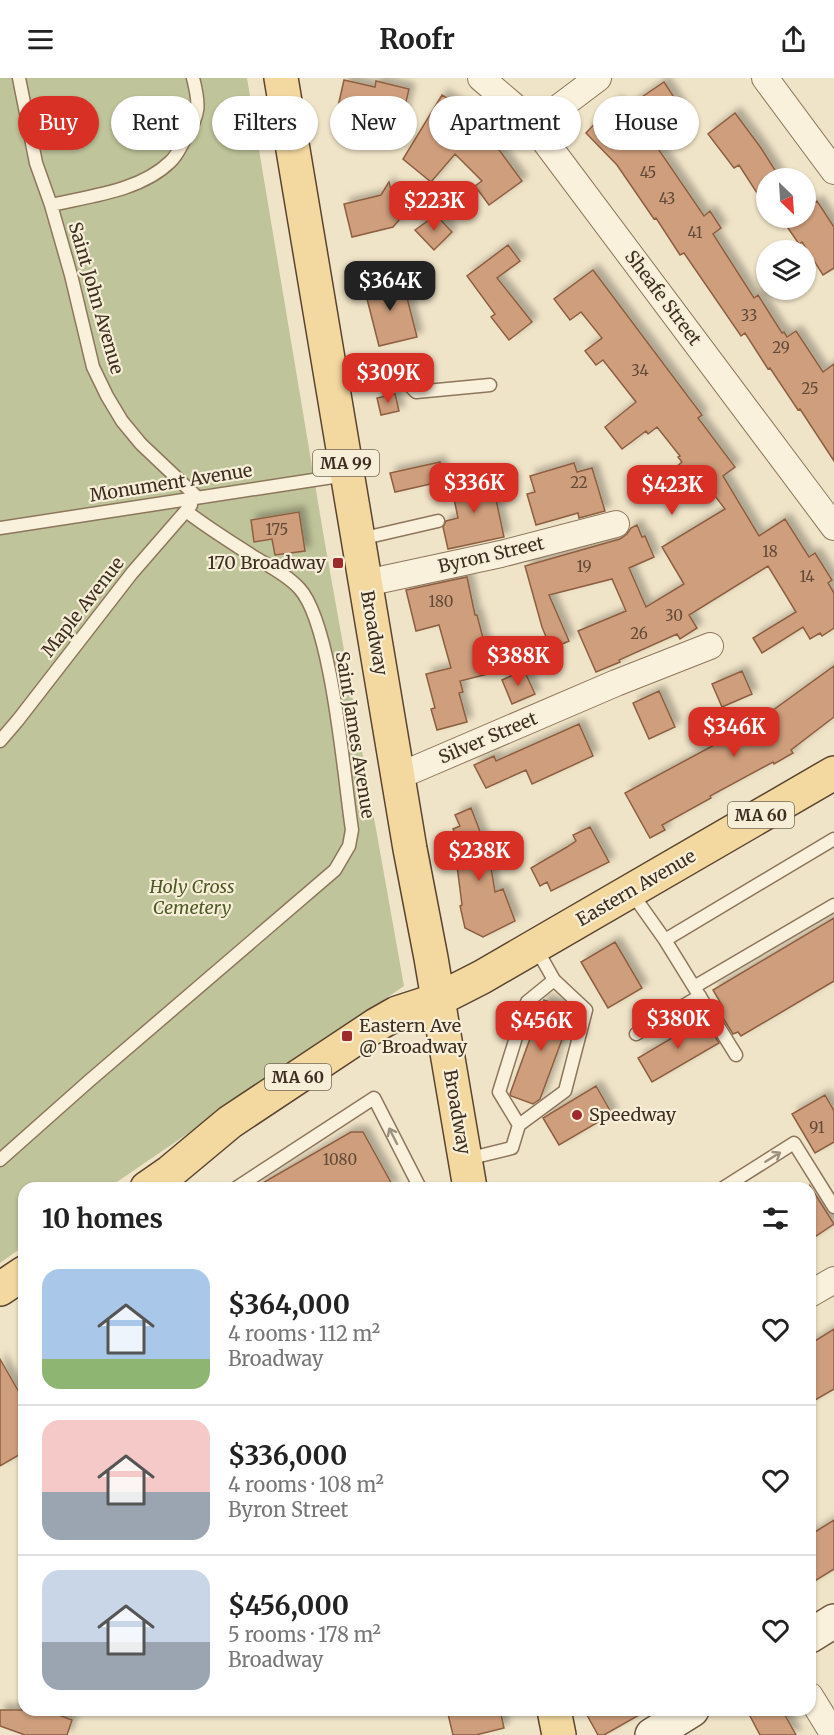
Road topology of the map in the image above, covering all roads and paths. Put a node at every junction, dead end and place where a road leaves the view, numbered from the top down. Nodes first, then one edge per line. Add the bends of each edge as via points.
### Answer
1 (19, 78) edge
2 (193, 78) edge
3 (281, 78) edge
4 (481, 78) edge
5 (598, 78) edge
6 (765, 78) edge
7 (502, 96) edge
8 (574, 96) edge
9 (550, 150) edge
10 (834, 171) edge
11 (51, 205) junction
12 (330, 372) junction
13 (490, 385) dead end
14 (347, 475) junction
15 (196, 497) junction
16 (186, 511) junction
17 (438, 521) dead end
18 (616, 524) dead end
19 (834, 527) edge
20 (0, 528) edge
21 (358, 539) junction
22 (366, 583) junction
23 (710, 646) dead end
24 (0, 741) edge
25 (834, 773) edge
26 (399, 776) junction
27 (834, 839) edge
28 (630, 891) junction
29 (834, 905) edge
30 (665, 940) junction
31 (535, 946) junction
32 (554, 980) junction
33 (697, 992) junction
34 (437, 1000) junction
35 (636, 1034) dead end
36 (736, 1055) dead end
37 (519, 1125) junction
38 (0, 1161) edge
39 (468, 1174) edge
40 (158, 1180) edge
41 (245, 1182) edge
42 (417, 1182) edge
43 (732, 1182) edge
44 (834, 1207) edge
45 (834, 1280) edge
46 (816, 1290) edge
47 (834, 1621) edge
48 (816, 1632) edge
49 (816, 1706) edge
50 (555, 1716) edge
51 (682, 1716) edge
52 (559, 1735) edge
53 (652, 1735) edge
54 (834, 1735) edge

1 - 11 lane, Saint John Avenue via 36,163
2 - 11 lane via 199,101 193,125 172,160 154,174 123,188
3 - 12 main road, Broadway / MA 99
4 - 7 street, Sheafe Street
5 - 8 street
6 - 10 street
9 - 19 street, Sheafe Street
11 - 15 lane, Saint John Avenue via 93,367 107,396 141,444
12 - 13 lane via 385,361 416,392
12 - 14 main road, Broadway / MA 99
14 - 15 lane, Monument Avenue
14 - 21 main road, Broadway / MA 99
15 - 16 lane, Maple Avenue
15 - 20 lane, Monument Avenue
16 - 24 lane, Maple Avenue via 132,573
16 - 38 lane, Saint James Avenue via 284,575 310,602 333,695 352,831 349,846 335,870
17 - 21 lane
18 - 22 street, Byron Street via 501,555
21 - 22 main road, Broadway / MA 99
22 - 26 main road, Broadway / MA 99
23 - 26 street, Silver Street
25 - 28 main road, Eastern Avenue / MA 60
26 - 34 main road, Broadway / MA 99
27 - 30 lane
28 - 30 lane
28 - 31 main road, Eastern Avenue / MA 60
29 - 33 lane
30 - 33 lane
31 - 32 lane
31 - 34 main road, Eastern Avenue / MA 60
32 - 37 lane via 527,1002 499,1092
32 - 37 lane via 586,1010 565,1091
33 - 35 lane
33 - 36 lane
34 - 39 main road, Broadway / MA 99
34 - 40 main road, Eastern Avenue / MA 60 via 402,1036 239,1137
37 - 39 lane via 512,1148
42 -> 41 lane via 374,1098
43 -> 44 lane via 794,1143
45 - 46 street
47 - 48 street
49 - 54 street
50 - 52 main road
51 - 53 street

